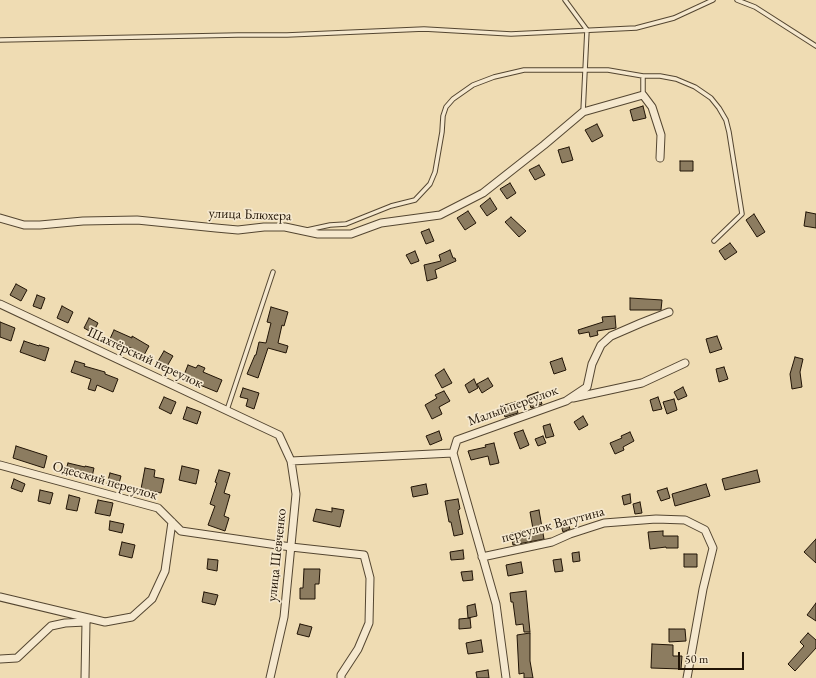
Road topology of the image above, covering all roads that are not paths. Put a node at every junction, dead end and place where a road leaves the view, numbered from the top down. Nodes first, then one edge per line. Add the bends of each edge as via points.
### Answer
1 (566, 0) edge
2 (713, 0) edge
3 (737, 0) edge
4 (587, 30) junction
5 (0, 40) edge
6 (816, 46) edge
7 (585, 71) junction
8 (643, 76) junction
9 (643, 95) junction
10 (583, 112) junction
11 (660, 158) dead end
12 (0, 218) edge
13 (302, 231) junction
14 (714, 241) dead end
15 (273, 272) dead end
16 (0, 304) edge
17 (669, 312) dead end
18 (685, 363) dead end
19 (569, 399) junction
20 (227, 410) junction
21 (279, 435) joint
22 (452, 453) junction
23 (291, 460) junction
24 (0, 465) edge
25 (172, 522) junction
26 (291, 547) junction
27 (482, 557) junction
28 (0, 597) edge
29 (87, 620) junction
30 (0, 659) edge
31 (85, 678) edge
32 (270, 678) edge
33 (341, 678) edge
34 (506, 678) edge
35 (687, 678) edge

1 - 4 lane
2 - 4 lane via 674,18 636,28
3 - 6 lane via 755,7
4 - 5 lane via 511,34 424,29 287,35
4 - 7 lane
7 - 8 lane via 608,70
7 - 10 lane
7 - 13 lane via 524,70 494,77 473,86 453,99 446,107 435,172 430,184 415,200 391,206 346,224
8 - 9 lane
8 - 14 lane via 676,79 695,87 711,98 726,120 742,214
9 - 10 street
9 - 11 street via 652,107 661,135
10 - 13 street, улица Блюхера via 483,193 440,215 381,223 351,234 318,234
12 - 13 street, улица Блюхера via 24,225 83,220 137,220 223,229 284,227
15 - 20 lane
16 - 20 street, Шахтёрский переулок
17 - 19 street, Малый переулок via 611,336 601,345 592,364 587,387
18 - 19 street via 642,383
19 - 22 street, Малый переулок via 457,440
20 - 21 street, Шахтёрский переулок
21 - 23 street, улица Шевченко
22 - 23 street
22 - 27 street
23 - 26 street, улица Шевченко via 296,494
24 - 25 street, Одесский переулок via 158,508
25 - 26 street, Одесский переулок via 181,531
25 - 29 street via 166,571 152,599 132,617 105,622
26 - 32 street, улица Шевченко via 284,617
26 - 33 street, Одесский переулок via 364,556 370,578 369,623
27 - 34 street via 496,604
27 - 35 street, переулок Ватутина via 552,542 604,523 656,519 685,520 705,530 713,548
28 - 29 street
29 - 30 street via 51,626 17,658
29 - 31 street

